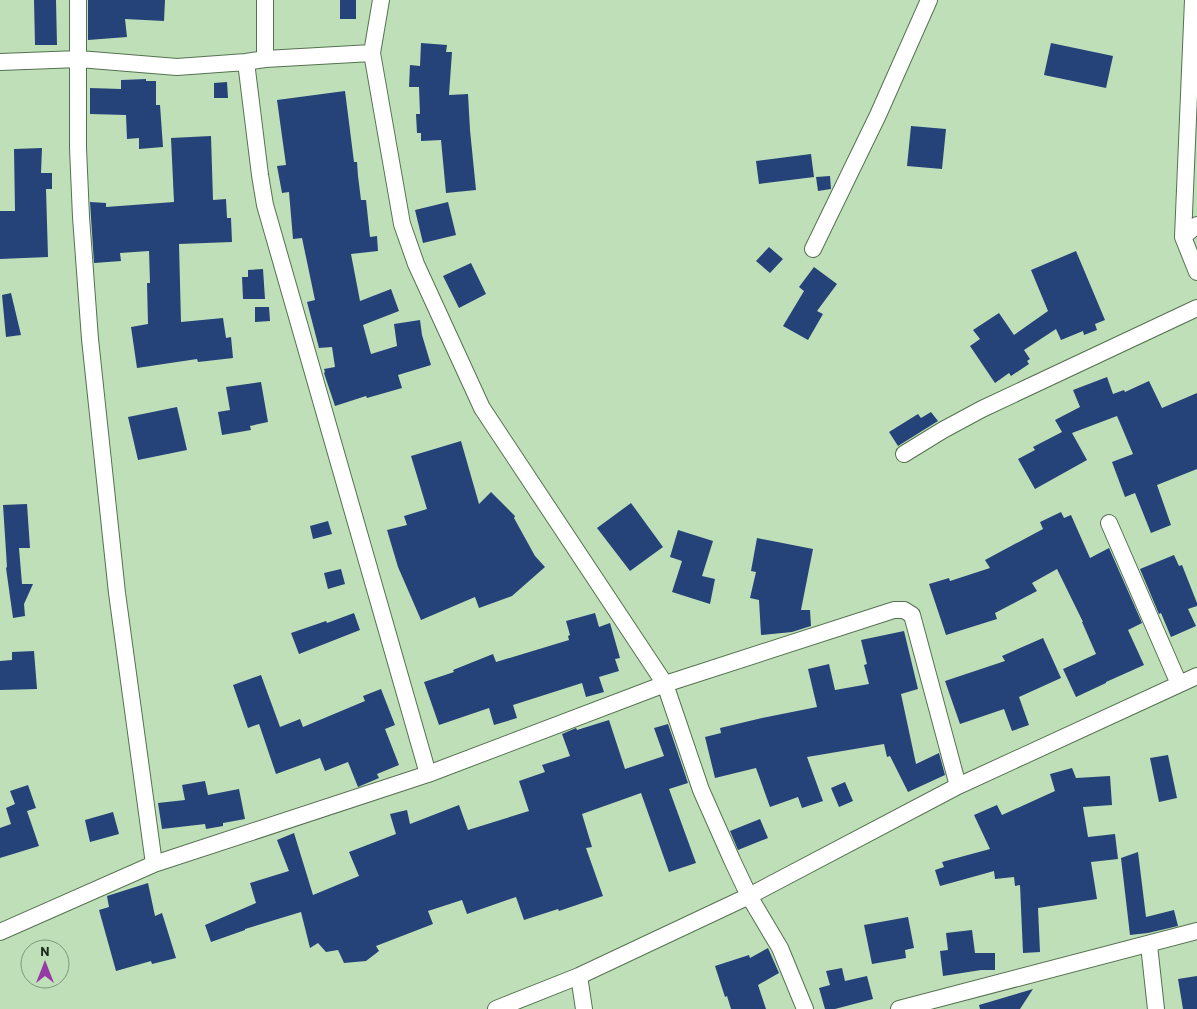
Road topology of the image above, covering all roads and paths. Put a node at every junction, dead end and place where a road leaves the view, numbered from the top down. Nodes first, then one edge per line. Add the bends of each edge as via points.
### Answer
1 (78, 0) edge
2 (265, 0) edge
3 (381, 0) edge
4 (929, 0) edge
5 (1193, 0) edge
6 (372, 53) junction
7 (79, 59) junction
8 (265, 59) junction
9 (0, 62) edge
10 (246, 62) junction
11 (1197, 225) edge
12 (1183, 237) junction
13 (813, 248) dead end
14 (1197, 272) edge
15 (1197, 308) edge
16 (904, 454) dead end
17 (1109, 523) dead end
18 (1197, 676) edge
19 (665, 684) junction
20 (1179, 684) junction
21 (428, 774) junction
22 (958, 786) junction
23 (154, 864) junction
24 (750, 896) junction
25 (0, 932) edge
26 (1197, 932) edge
27 (1149, 945) junction
28 (579, 976) junction
29 (496, 1009) edge
30 (584, 1009) edge
31 (805, 1009) edge
32 (899, 1009) edge
33 (1156, 1009) edge

1 - 7 street
2 - 8 street
3 - 6 street
4 - 13 street via 878,115
5 - 12 street
6 - 8 street
6 - 19 street via 402,224 416,264 482,408
7 - 9 street
7 - 10 street via 176,67
7 - 23 street via 81,217 90,339 117,593
8 - 10 street
10 - 21 street via 265,205
11 - 12 street
12 - 14 street
15 - 16 street via 982,409
17 - 20 street
18 - 20 street
19 - 21 street
19 - 22 street via 894,610 904,610 912,615
19 - 24 street via 701,790
20 - 22 street
21 - 23 street
22 - 24 street
23 - 25 street
24 - 28 street
24 - 31 street via 780,948
26 - 27 street
27 - 32 street
27 - 33 street
28 - 29 street
28 - 30 street

